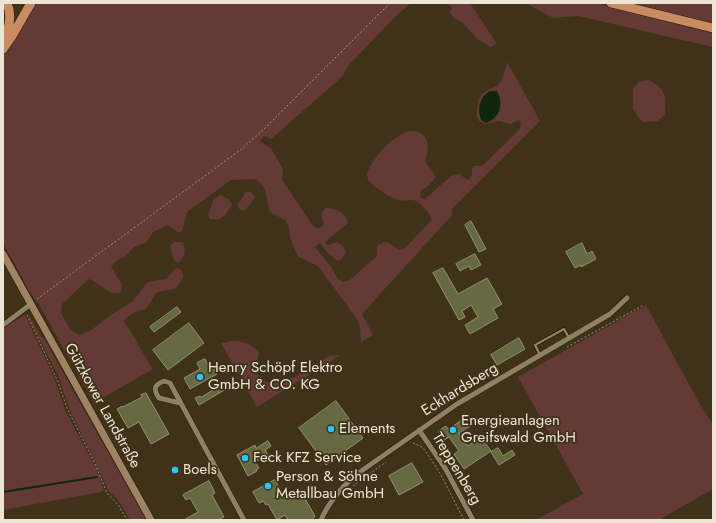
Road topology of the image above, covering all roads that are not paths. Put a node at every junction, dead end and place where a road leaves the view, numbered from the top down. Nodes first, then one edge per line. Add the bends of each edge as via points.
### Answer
1 (7, 3) edge
2 (31, 3) edge
3 (611, 3) edge
4 (713, 28) edge
5 (3, 44) edge
6 (3, 49) edge
7 (3, 254) edge
8 (627, 298) dead end
9 (30, 304) junction
10 (3, 325) edge
11 (569, 339) junction
12 (540, 355) junction
13 (180, 403) junction
14 (418, 430) junction
15 (151, 520) edge
16 (244, 520) edge
17 (321, 520) edge
18 (473, 520) edge

1 - 5 highway via 10,22
2 - 6 highway
3 - 4 highway
7 - 9 main road, Gützkower Landstraße
8 - 11 street, Eckhardsberg via 610,314
9 - 10 street
9 - 15 main road, Gützkower Landstraße
11 - 12 street, Eckhardsberg
11 - 12 lane via 564,329 535,345
12 - 14 street, Eckhardsberg
13 - 13 street via 170,384 164,381 158,383 155,392 159,398
13 - 16 street
14 - 17 street, Eckhardsberg via 347,482 332,500
14 - 18 street, Treppenberg via 445,468

